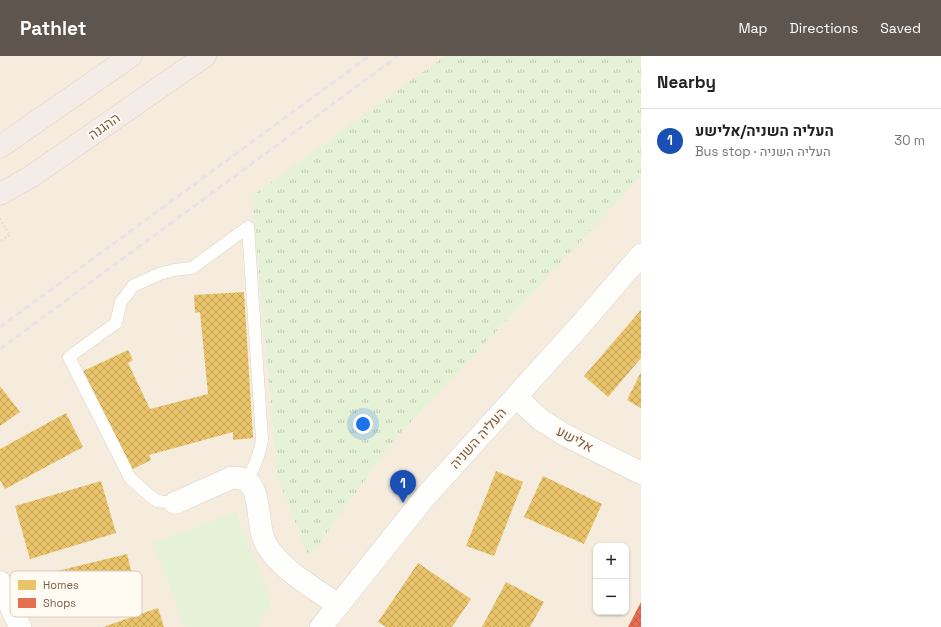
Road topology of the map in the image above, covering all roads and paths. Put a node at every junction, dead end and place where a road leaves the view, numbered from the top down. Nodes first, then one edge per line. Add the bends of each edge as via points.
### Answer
1 (131, 56) edge
2 (205, 56) edge
3 (0, 147) edge
4 (0, 194) edge
5 (0, 219) edge
6 (0, 241) edge
7 (641, 255) edge
8 (516, 396) junction
9 (641, 473) edge
10 (246, 480) junction
11 (175, 503) joint
12 (0, 582) edge
13 (10, 604) edge
14 (339, 605) junction
15 (16, 617) edge
16 (20, 627) edge
17 (321, 627) edge

1 - 3 highway
2 - 4 highway, ההגנה via 32,176
5 - 6 path via 10,235
7 - 8 street, העליה השניה
8 - 9 street, אלישע via 541,420 565,435
8 - 14 street, העליה השניה via 425,497
10 - 11 street via 231,478
10 - 11 lane via 257,462 262,439 248,228 192,268 159,274 133,286 121,302 116,323 69,357 130,478 158,501
10 - 14 street via 257,502 262,538 272,553 309,585
12 - 13 street
14 - 17 street, העליה השניה
15 - 16 street

